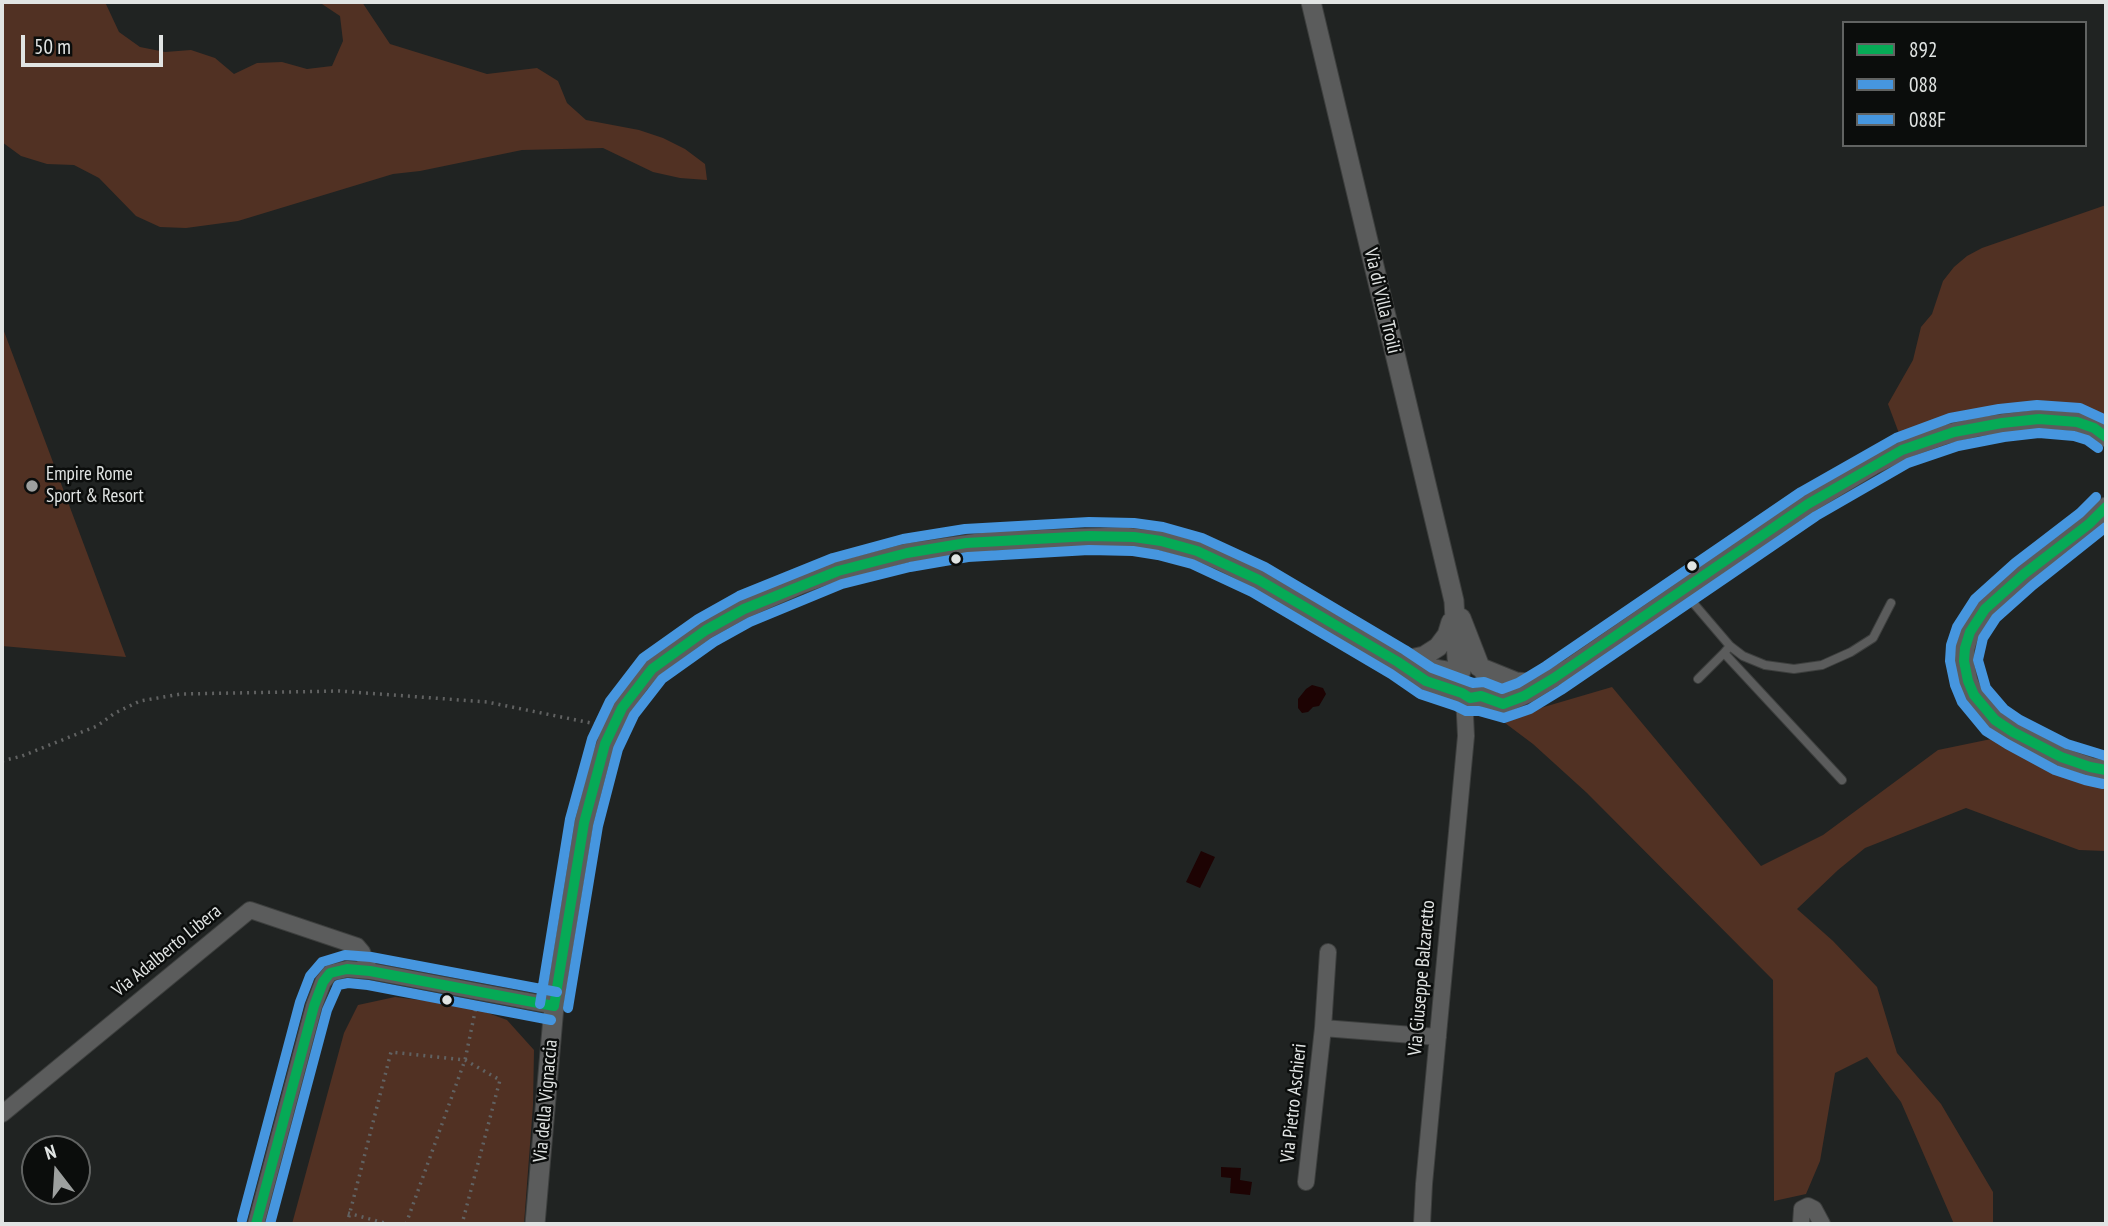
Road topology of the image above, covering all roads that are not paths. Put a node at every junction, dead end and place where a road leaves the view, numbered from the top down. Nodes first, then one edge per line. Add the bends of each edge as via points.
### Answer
1 (1311, 2) edge
2 (2106, 438) edge
3 (2106, 507) edge
4 (1683, 590) junction
5 (1454, 601) junction
6 (1891, 603) dead end
7 (1727, 650) junction
8 (1398, 662) junction
9 (1471, 670) junction
10 (1698, 679) dead end
11 (1545, 684) junction
12 (1471, 695) junction
13 (2106, 770) edge
14 (1843, 780) dead end
15 (1328, 952) dead end
16 (370, 971) junction
17 (554, 1006) junction
18 (1323, 1028) junction
19 (1438, 1037) junction
20 (2, 1114) edge
21 (1306, 1182) dead end
22 (256, 1224) edge
23 (535, 1224) edge
24 (1422, 1224) edge
25 (1801, 1224) edge
26 (1822, 1224) edge

1 - 5 street, Via di Villa Troili
2 - 4 street, Via della Vignaccia via 2077,422 2039,419 1934,438 1902,450 1829,491
3 - 13 street via 1985,609 1970,632 1964,662 1974,695 1995,720 2061,757
4 - 7 lane
4 - 11 street, Via della Vignaccia
5 - 8 street via 1444,641 1428,654
5 - 9 street, Via di Villa Troili
6 - 7 lane via 1873,638 1822,664 1794,669 1765,665
7 - 10 lane
7 - 14 lane
8 - 9 street, Via della Vignaccia
8 - 12 street, Via della Vignaccia via 1426,681
8 - 17 street, Via della Vignaccia via 1221,561 1161,541 1123,537 994,541 907,553 838,571 744,609 691,639 652,669 612,728 584,823
9 - 11 street, Via della Vignaccia
9 - 12 street via 1458,684
9 - 12 street via 1489,677 1490,684 1488,690
11 - 12 street, Via della Vignaccia via 1503,704
12 - 19 street, Via Giuseppe Balzaretto
15 - 18 street, Via Pietro Aschieri
16 - 17 street
16 - 20 street, Via Adalberto Libera via 357,946 250,910
16 - 22 street via 335,971 323,982
17 - 23 street, Via della Vignaccia
18 - 19 street, Via Pietro Aschieri
18 - 21 street, Via Pietro Aschieri
19 - 24 street, Via Giuseppe Balzaretto
25 - 26 street via 1802,1209 1810,1206

